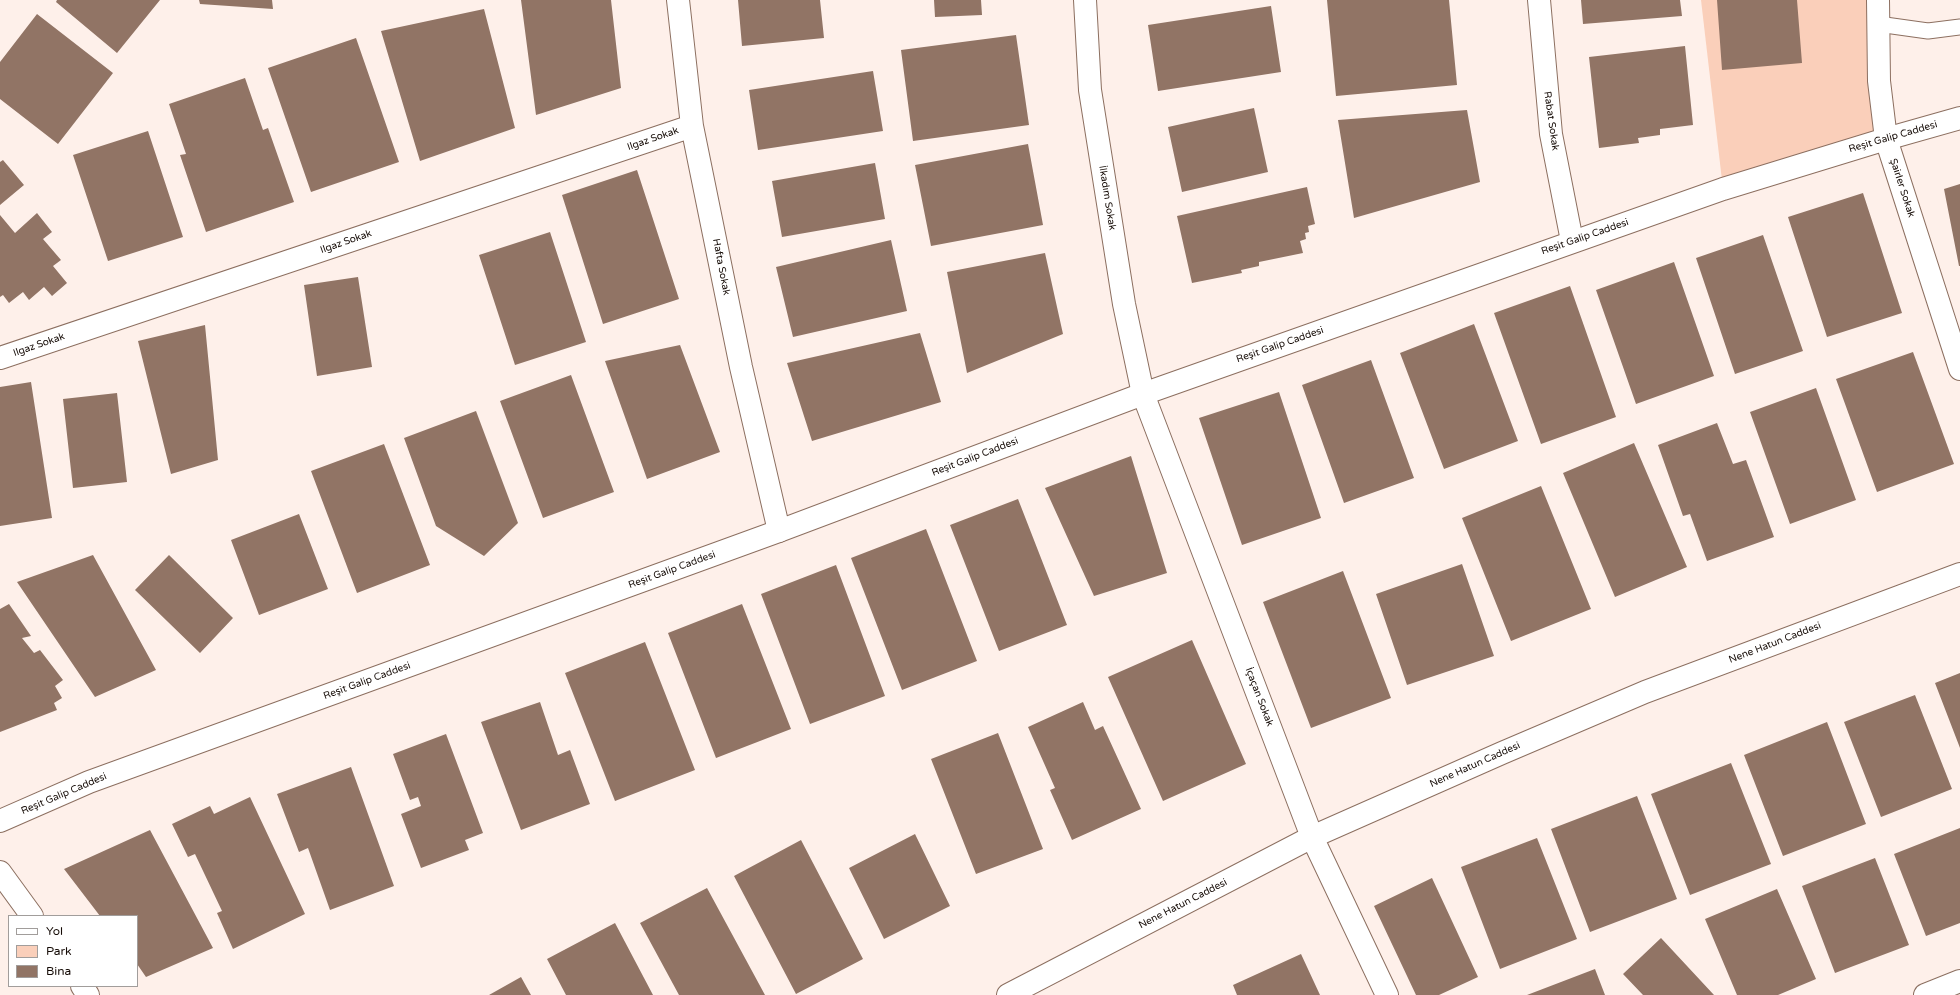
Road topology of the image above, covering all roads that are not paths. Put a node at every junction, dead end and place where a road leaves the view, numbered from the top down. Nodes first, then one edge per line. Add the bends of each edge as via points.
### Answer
1 (678, 0) edge
2 (1085, 0) edge
3 (1539, 0) edge
4 (1878, 0) edge
5 (1878, 24) junction
6 (1960, 27) edge
7 (1960, 118) edge
8 (692, 126) junction
9 (1886, 139) junction
10 (1572, 242) junction
11 (0, 358) edge
12 (1960, 369) edge
13 (1143, 394) junction
14 (779, 531) junction
15 (1960, 574) edge
16 (0, 821) edge
17 (1312, 837) junction
18 (0, 872) edge
19 (31, 915) edge
20 (1960, 981) edge
21 (1008, 995) edge
22 (1388, 995) edge
23 (1925, 995) edge

1 - 8 main road, Hafta Sokak
2 - 13 main road, İlkadım Sokak via 1090,90 1124,304
3 - 10 main road, Rabat Sokak via 1551,134
4 - 5 main road, Şairler Sokak
5 - 6 lane via 1928,31
5 - 9 main road, Şairler Sokak via 1879,81
7 - 9 main road, Reşit Galip Caddesi
8 - 11 main road, Ilgaz Sokak
8 - 14 main road, Hafta Sokak via 741,367
9 - 10 main road, Reşit Galip Caddesi via 1723,189
9 - 12 main road, Şairler Sokak
10 - 13 main road, Reşit Galip Caddesi
13 - 14 main road, Reşit Galip Caddesi
13 - 17 main road, İçaçan Sokak
14 - 16 main road, Reşit Galip Caddesi via 97,780
15 - 17 main road, Nene Hatun Caddesi via 1645,692 1502,752
17 - 21 main road, Nene Hatun Caddesi
17 - 22 main road, İçaçan Sokak
18 - 19 main road
20 - 23 main road

